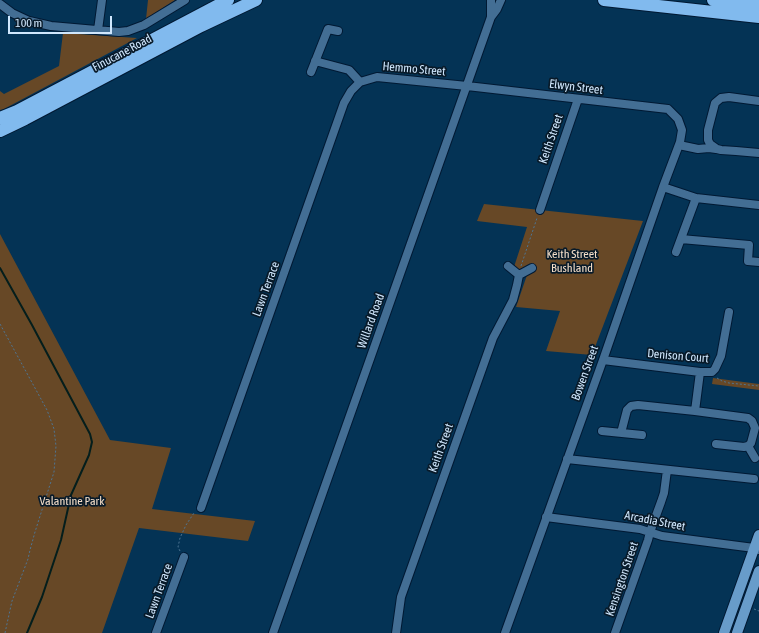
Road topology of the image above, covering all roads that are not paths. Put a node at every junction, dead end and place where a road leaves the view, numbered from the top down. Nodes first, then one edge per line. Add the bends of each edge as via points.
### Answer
1 (102, 0) edge
2 (185, 0) edge
3 (256, 0) edge
4 (491, 0) edge
5 (501, 0) edge
6 (604, 0) edge
7 (713, 0) edge
8 (227, 4) edge
9 (0, 5) edge
10 (759, 5) edge
11 (491, 17) junction
12 (759, 17) edge
13 (98, 30) junction
14 (338, 31) dead end
15 (315, 61) junction
16 (311, 72) dead end
17 (360, 82) junction
18 (467, 86) junction
19 (578, 99) junction
20 (759, 100) edge
21 (0, 118) edge
22 (678, 120) joint
23 (0, 131) edge
24 (708, 140) junction
25 (679, 144) junction
26 (717, 149) junction
27 (759, 153) edge
28 (663, 187) junction
29 (696, 198) junction
30 (759, 205) edge
31 (540, 210) road end
32 (681, 239) junction
33 (676, 252) dead end
34 (759, 262) edge
35 (508, 266) dead end
36 (532, 268) dead end
37 (519, 275) junction
38 (729, 312) dead end
39 (603, 360) junction
40 (700, 372) junction
41 (695, 411) junction
42 (602, 431) dead end
43 (621, 433) junction
44 (642, 435) dead end
45 (716, 444) dead end
46 (748, 446) junction
47 (755, 458) dead end
48 (567, 459) junction
49 (667, 470) junction
50 (754, 479) dead end
51 (201, 508) road end
52 (546, 517) junction
53 (650, 532) junction
54 (759, 535) edge
55 (757, 549) edge
56 (184, 556) road end
57 (759, 571) edge
58 (156, 633) edge
59 (273, 633) edge
60 (396, 633) edge
61 (505, 633) edge
62 (615, 633) edge
63 (724, 633) edge
64 (737, 633) edge

1 - 13 street
2 - 13 street via 144,25 128,31
3 - 8 highway, Finucane Road
4 - 11 street, Willard Road
5 - 11 street, Willard Road
6 - 12 highway
7 - 10 highway
8 - 21 highway, Finucane Road
8 - 23 highway, Finucane Road
9 - 13 street via 29,21 51,26
11 - 18 street, Willard Road
14 - 15 street via 328,29
15 - 16 street
15 - 17 street via 349,70
17 - 18 street, Hemmo Street via 377,77
17 - 51 street, Lawn Terrace via 344,103
18 - 19 street, Elwyn Street
18 - 59 street, Willard Road
19 - 22 street, Elwyn Street via 668,109
19 - 31 street, Keith Street
20 - 24 street via 721,98 715,103
22 - 25 street, Bowen Street via 682,130
24 - 25 street via 700,146
24 - 26 street
25 - 26 street via 698,149
25 - 28 street, Bowen Street
26 - 27 street
28 - 29 street
28 - 39 street, Bowen Street
29 - 30 street
29 - 32 street
32 - 33 street
32 - 34 street via 749,245 748,261
35 - 37 street
36 - 37 street
37 - 60 street, Keith Street via 513,300 493,338 401,597
38 - 40 street, Denison Court via 721,356 715,369 712,372
39 - 40 street, Denison Court
39 - 48 street, Bowen Street
40 - 41 street
41 - 43 street via 631,406 627,410
41 - 46 street via 748,418 755,428
42 - 43 street
43 - 44 street
45 - 46 street
46 - 47 street
48 - 49 street
48 - 52 street, Bowen Street
49 - 50 street
49 - 53 street, Kensington Street via 664,493
52 - 53 street, Arcadia Street
52 - 61 street, Bowen Street
53 - 55 street, Arcadia Street via 662,536
53 - 62 street, Kensington Street
54 - 55 main road
55 - 63 main road
56 - 58 street, Lawn Terrace
57 - 64 main road

